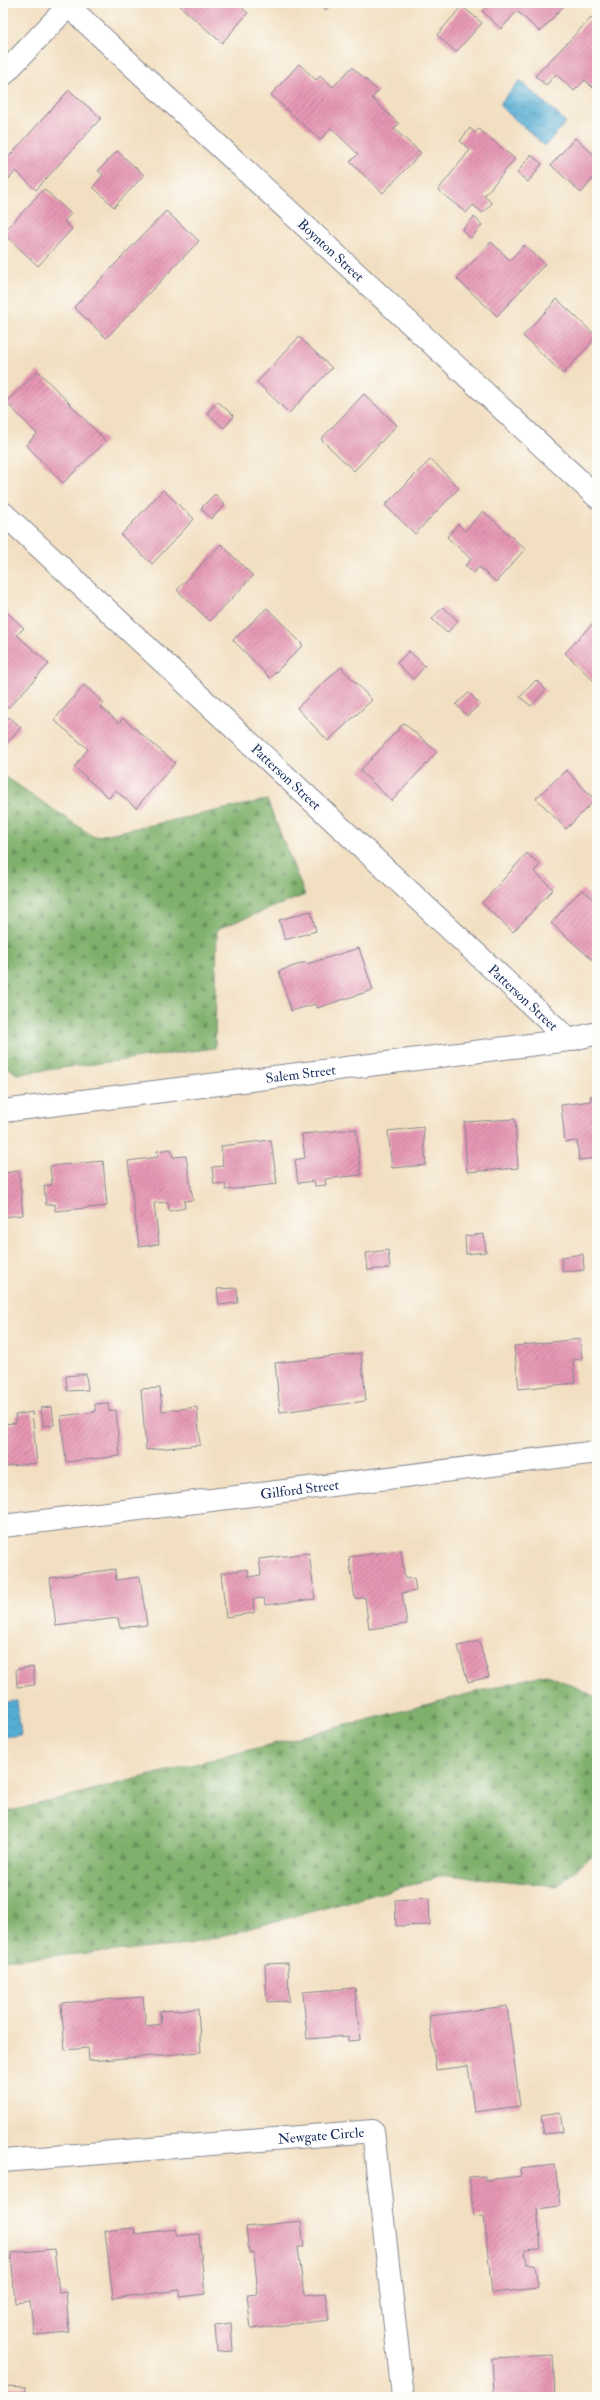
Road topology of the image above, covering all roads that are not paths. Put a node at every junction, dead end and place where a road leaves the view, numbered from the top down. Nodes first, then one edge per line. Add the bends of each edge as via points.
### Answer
1 (68, 4) edge
2 (3, 74) edge
3 (597, 497) edge
4 (3, 513) edge
5 (597, 1033) edge
6 (569, 1040) junction
7 (3, 1111) edge
8 (597, 1452) edge
9 (3, 1526) edge
10 (3, 2161) edge
11 (404, 2397) edge

1 - 2 street
1 - 3 street, Boynton Street
4 - 6 street, Patterson Street
5 - 6 street, Salem Street
6 - 7 street, Salem Street
8 - 9 street, Gilford Street
10 - 11 street, Newgate Circle via 373,2131

